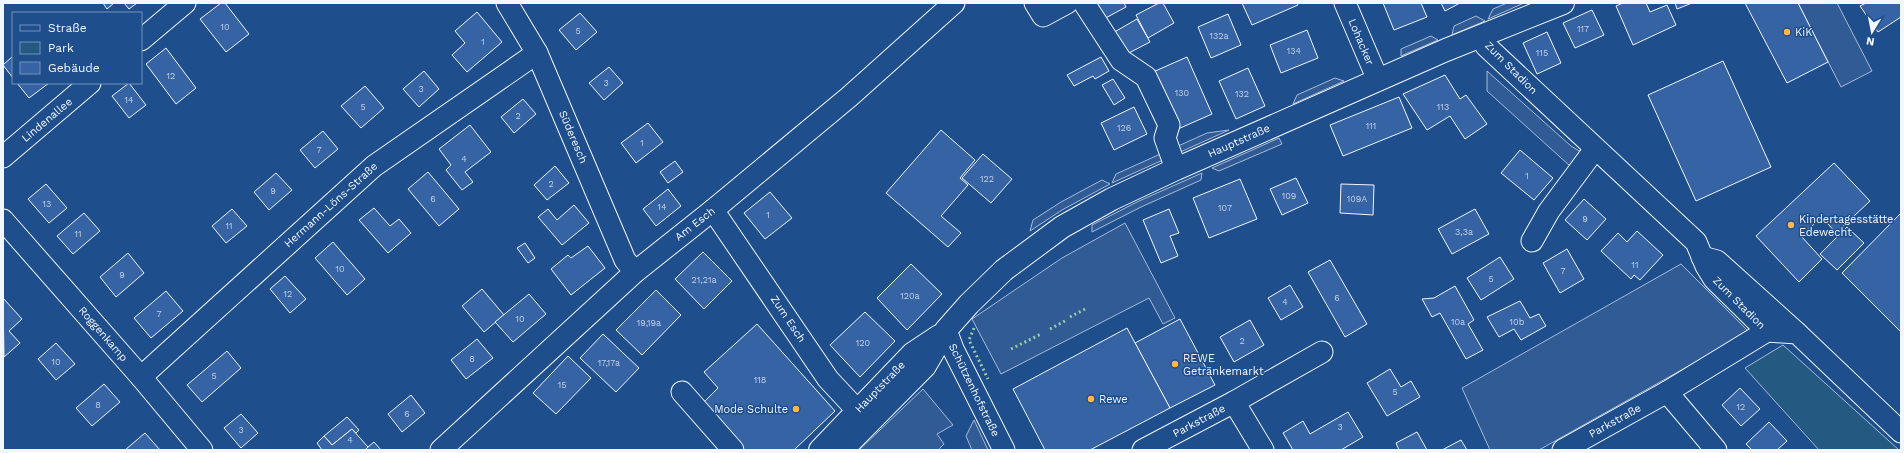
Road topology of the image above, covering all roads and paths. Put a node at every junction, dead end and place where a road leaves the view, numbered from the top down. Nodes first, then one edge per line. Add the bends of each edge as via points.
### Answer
1 (185, 3) edge
2 (507, 3) edge
3 (954, 3) edge
4 (1035, 3) edge
5 (1067, 3) edge
6 (1084, 3) edge
7 (1344, 3) edge
8 (1563, 3) edge
9 (1482, 36) junction
10 (142, 39) edge
11 (537, 53) junction
12 (1378, 80) junction
13 (89, 84) edge
14 (1595, 149) junction
15 (3, 157) edge
16 (1176, 169) junction
17 (713, 210) junction
18 (3, 220) edge
19 (1532, 241) dead end
20 (1702, 257) junction
21 (635, 272) junction
22 (946, 330) junction
23 (1767, 331) junction
24 (1797, 333) junction
25 (1322, 352) dead end
26 (140, 377) junction
27 (682, 392) dead end
28 (1667, 392) junction
29 (1234, 402) junction
30 (863, 417) junction
31 (1901, 432) edge
32 (202, 450) edge
33 (441, 450) edge
34 (733, 450) edge
35 (820, 450) edge
36 (842, 450) edge
37 (1004, 450) edge
38 (1143, 450) edge
39 (1263, 450) edge
40 (1563, 450) edge
41 (1716, 450) edge

1 - 10 street
2 - 11 street, Süderesch
3 - 17 street, Am Esch via 849,97
4 - 5 street via 1043,16
6 - 16 street via 1121,60 1146,77 1169,125 1165,138
7 - 12 street, Lohacker
8 - 9 main road, Hauptstraße
9 - 12 main road, Hauptstraße
9 - 14 street, Zum Stadion via 1486,46
11 - 21 street, Süderesch via 625,260
11 - 26 street, Hermann-Löns-Straße via 374,166
12 - 16 main road, Hauptstraße
13 - 15 street, Lindenallee
14 - 19 street via 1549,211
14 - 20 street, Zum Stadion via 1696,242
16 - 22 main road, Hauptstraße via 1112,199 1050,235 1004,270
17 - 21 street, Am Esch
17 - 30 street, Zum Esch via 828,379
18 - 26 street, Roggenkamp
20 - 23 street, Zum Stadion via 1714,279
20 - 24 street via 1716,261
21 - 33 street, Am Esch
22 - 30 main road, Hauptstraße via 912,354
22 - 37 street, Schützenhofstraße
23 - 24 street, Zum Stadion
23 - 28 street, Parkstraße
24 - 31 street
25 - 29 street, Parkstraße
26 - 32 street, Roggenkamp
27 - 34 street
28 - 40 street, Parkstraße
28 - 41 street
29 - 38 street, Parkstraße
29 - 39 street, Parkstraße
30 - 35 main road, Hauptstraße
30 - 36 main road, Hauptstraße

